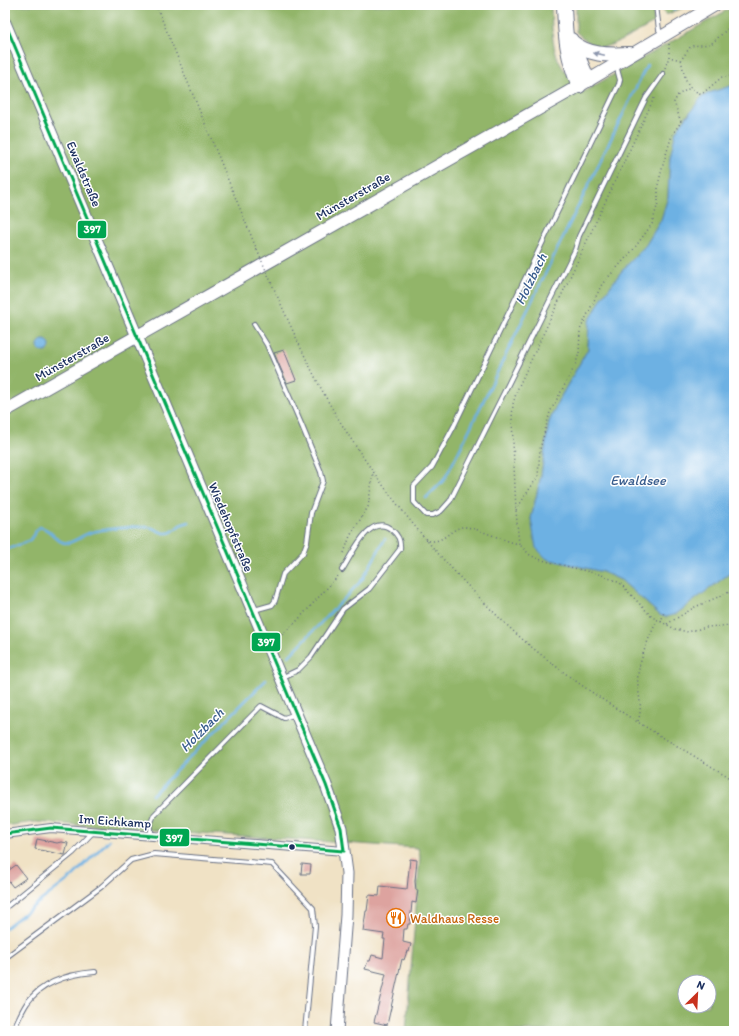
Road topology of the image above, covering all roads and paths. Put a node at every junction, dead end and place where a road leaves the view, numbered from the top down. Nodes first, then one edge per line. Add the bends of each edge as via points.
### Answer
1 (156, 5) edge
2 (656, 5) edge
3 (715, 5) edge
4 (564, 6) edge
5 (702, 9) edge
6 (5, 23) edge
7 (734, 23) edge
8 (663, 35) junction
9 (571, 41) junction
10 (630, 54) junction
11 (669, 57) junction
12 (681, 60) junction
13 (615, 63) junction
14 (662, 74) joint
15 (734, 76) edge
16 (584, 83) junction
17 (690, 88) junction
18 (655, 97) dead end
19 (254, 324) dead end
20 (137, 336) junction
21 (5, 411) edge
22 (373, 473) junction
23 (516, 511) junction
24 (425, 540) junction
25 (519, 544) junction
26 (342, 570) junction
27 (734, 590) edge
28 (251, 610) junction
29 (664, 612) dead end
30 (657, 621) junction
31 (661, 622) junction
32 (667, 624) junction
33 (734, 625) edge
34 (267, 648) junction
35 (280, 678) junction
36 (296, 714) junction
37 (638, 721) junction
38 (734, 780) edge
39 (93, 831) junction
40 (5, 834) edge
41 (150, 835) junction
42 (344, 851) junction
43 (5, 908) edge
44 (5, 958) edge
45 (94, 972) dead end
46 (13, 1031) edge
47 (305, 1031) edge
48 (337, 1031) edge

1 - 22 path, bridge via 257,250 312,371 346,432
2 - 8 lane via 659,30
3 - 5 main road, Münsterstraße
4 - 9 highway
4 - 16 highway via 565,41 570,65
5 - 8 main road, Münsterstraße
6 - 20 main road, Ewaldstraße
7 - 12 path via 711,44 691,46
8 - 10 main road, Münsterstraße
8 - 11 path via 670,47
10 -> 9 highway via 601,55
9 - 16 highway
10 - 13 main road, Münsterstraße
11 - 12 path
11 - 14 path
12 - 17 path
13 - 14 lane via 619,84 454,426 432,467 414,486 414,502 426,515 441,511 461,482 646,98
13 - 16 main road, Münsterstraße
15 - 17 path via 722,77 703,94
16 - 20 main road, Münsterstraße
17 - 23 path via 678,95 674,102 681,122 672,135 664,161 652,224 633,250 602,284 580,330 579,353 575,366 550,412 540,449 538,476
18 - 23 path via 517,390 512,418
19 - 28 lane via 266,344 323,481 311,513 303,553 283,574 272,605
20 - 21 main road, Münsterstraße
20 - 28 main road, Wiedehopfstraße
22 - 24 path
22 - 26 path via 368,507 346,546
23 - 25 path
24 - 25 path via 435,541 466,527
24 - 37 path via 507,626 569,676
25 - 30 path via 538,559 620,582
26 - 34 path via 335,582
26 - 35 lane via 372,527 384,525 396,534 401,543 400,549 375,582 343,609 311,657 298,670
27 - 32 path via 695,607
28 - 34 main road, Wiedehopfstraße
29 - 31 path
30 - 31 path
30 - 37 path via 638,675 641,714
31 - 32 path
32 - 33 path via 688,632 706,627
34 - 35 main road, Wiedehopfstraße
35 - 36 main road, Wiedehopfstraße
36 - 41 lane via 284,718 261,706 154,815
36 - 42 main road, Wiedehopfstraße via 326,785 341,828
37 - 38 path
39 - 40 street, Im Eichkamp via 51,828
39 - 41 street, Im Eichkamp
39 - 43 lane via 73,853
41 - 42 street, Im Eichkamp
42 - 48 main road, Wiedehopfstraße via 348,873
44 - 47 lane via 101,887 131,860 154,854 272,864 313,908 315,926
45 - 46 lane via 79,973 42,986 27,1003

